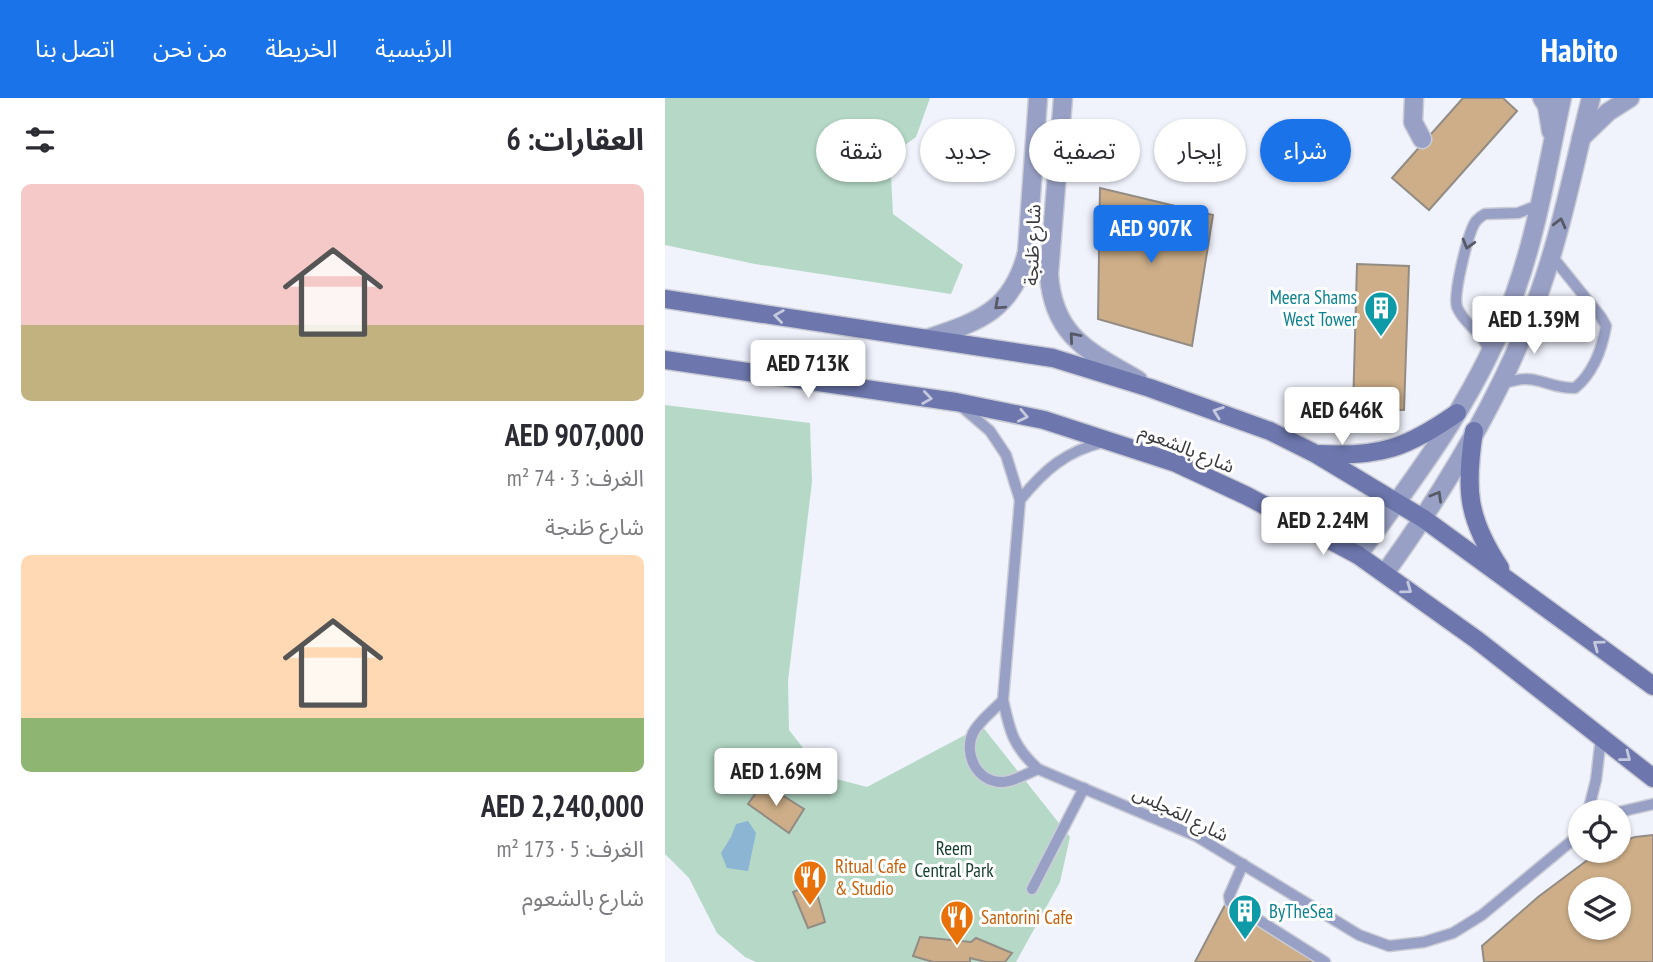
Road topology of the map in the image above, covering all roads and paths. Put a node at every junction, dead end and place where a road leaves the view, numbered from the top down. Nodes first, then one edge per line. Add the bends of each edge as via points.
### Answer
1 (1038, 98) edge
2 (1063, 98) edge
3 (1414, 98) edge
4 (1542, 98) edge
5 (1562, 98) edge
6 (1591, 98) edge
7 (1630, 98) edge
8 (1581, 138) junction
9 (1422, 139) dead end
10 (1552, 146) junction
11 (1540, 204) junction
12 (1551, 255) junction
13 (665, 299) edge
14 (929, 338) junction
15 (1490, 353) junction
16 (665, 360) edge
17 (1501, 384) junction
18 (1150, 388) junction
19 (956, 402) junction
20 (1457, 413) junction
21 (1474, 431) junction
22 (1113, 441) junction
23 (1317, 454) junction
24 (1020, 500) junction
25 (1397, 502) junction
26 (1424, 519) junction
27 (1358, 555) junction
28 (1385, 573) junction
29 (1506, 577) junction
30 (1633, 670) junction
31 (1653, 678) edge
32 (1653, 686) edge
33 (1003, 700) junction
34 (1601, 737) junction
35 (1038, 769) junction
36 (1653, 778) edge
37 (1084, 788) junction
38 (1591, 800) edge
39 (1653, 804) edge
40 (1631, 809) edge
41 (1568, 844) edge
42 (1243, 864) junction
43 (1033, 889) dead end
44 (1325, 962) edge

1 -> 14 street, شارع طَنجة via 1022,274 1008,297 991,312
18 -> 2 street, شارع طَنجة via 1075,341 1051,296
3 - 9 street via 1413,122
4 - 10 street
5 - 10 street
6 - 8 street
7 - 8 street
12 -> 8 street
10 - 11 street
11 - 15 street via 1516,290
11 -> 15 lane via 1518,213 1485,214 1473,227 1456,300 1460,313 1484,339
12 - 17 street
12 - 17 lane via 1601,317 1606,327 1600,351 1585,380 1575,388 1521,377
14 -> 13 main road
14 - 18 main road via 1053,358
15 - 20 street
16 -> 19 main road, شارع بالشعوم
17 - 21 street
23 -> 18 main road via 1270,431
19 -> 22 main road, شارع بالشعوم via 1044,420
19 - 24 lane, شارع المَجلِس via 990,431 1006,454
20 - 23 main road via 1426,435 1391,449 1354,456
20 - 25 street
26 -> 21 street
21 - 29 main road via 1468,470 1472,508 1485,544
22 - 24 lane via 1069,454 1041,474
22 - 27 main road, شارع بالشعوم via 1177,463
23 - 25 main road
24 - 33 lane, شارع المَجلِس
25 - 26 main road
25 - 27 street
26 - 28 street
26 - 29 main road
27 - 28 main road, شارع بالشعوم
28 -> 34 main road, شارع بالشعوم
30 -> 29 main road
30 - 31 street
30 - 32 main road
33 - 35 lane, شارع المَجلِس via 1021,754
33 - 35 lane via 972,734 970,757 977,770 1004,783
34 -> 36 main road, شارع بالشعوم
34 - 38 lane
35 - 37 lane, شارع المَجلِس
37 - 42 lane, شارع المَجلِس via 1196,836
37 - 43 lane
39 - 40 lane
41 - 42 lane, شارع المَجلِس via 1453,933 1389,946 1360,935
42 - 44 lane via 1230,902

